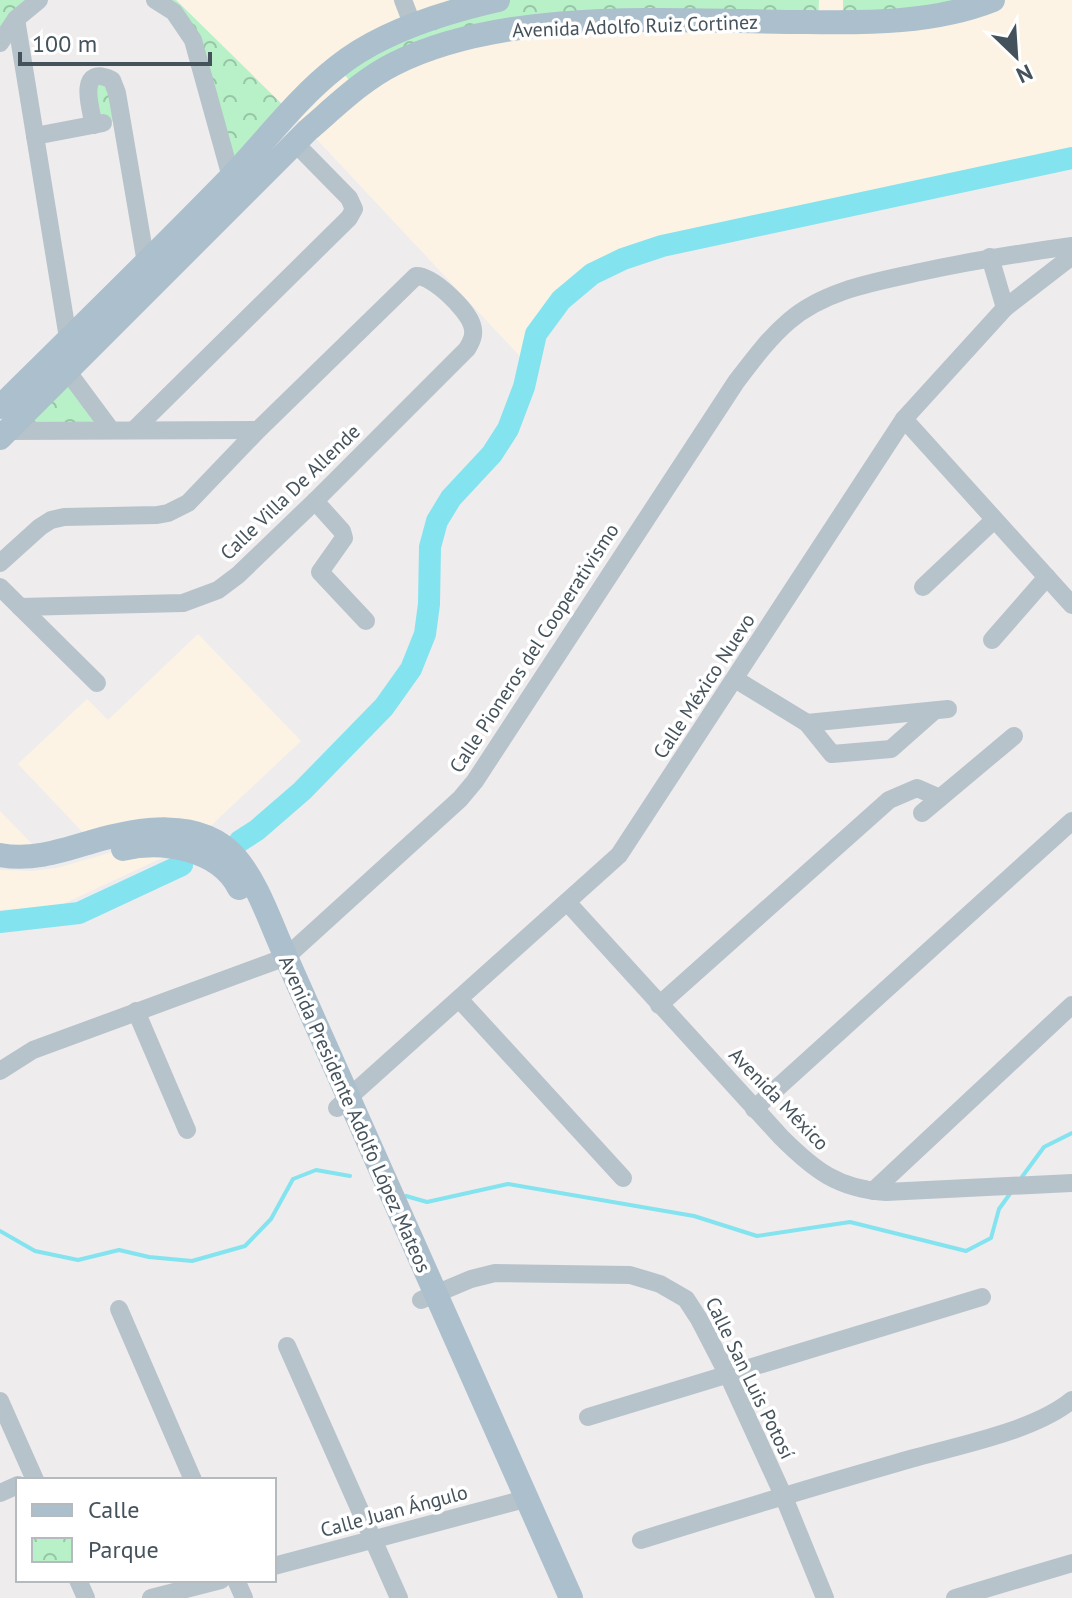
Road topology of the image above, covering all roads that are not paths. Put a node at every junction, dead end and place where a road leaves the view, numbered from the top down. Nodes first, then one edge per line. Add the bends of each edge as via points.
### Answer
1 (39, 0) edge
2 (155, 0) edge
3 (403, 0) edge
4 (498, 0) edge
5 (993, 0) edge
6 (831, 11) edge
7 (16, 19) junction
8 (413, 26) junction
9 (381, 41) junction
10 (0, 43) edge
11 (344, 62) junction
12 (393, 64) junction
13 (361, 84) junction
14 (122, 119) junction
15 (94, 125) junction
16 (35, 136) junction
17 (295, 143) junction
18 (231, 177) junction
19 (1072, 246) edge
20 (1072, 256) edge
21 (990, 257) junction
22 (146, 263) junction
23 (1005, 308) junction
24 (68, 338) junction
25 (68, 372) junction
26 (0, 407) edge
27 (904, 419) junction
28 (111, 430) junction
29 (134, 430) junction
30 (258, 430) junction
31 (4, 435) edge
32 (315, 501) junction
33 (994, 520) junction
34 (0, 563) edge
35 (1047, 577) junction
36 (0, 587) edge
37 (923, 587) dead end
38 (1072, 605) edge
39 (20, 607) junction
40 (366, 621) dead end
41 (992, 640) dead end
42 (735, 679) junction
43 (97, 683) dead end
44 (807, 723) junction
45 (1014, 736) dead end
46 (940, 798) junction
47 (922, 813) dead end
48 (1072, 821) edge
49 (0, 855) edge
50 (0, 870) edge
51 (567, 902) junction
52 (280, 959) junction
53 (460, 1000) junction
54 (659, 1005) junction
55 (1072, 1005) edge
56 (136, 1011) junction
57 (0, 1071) edge
58 (342, 1103) junction
59 (754, 1109) junction
60 (187, 1130) dead end
61 (623, 1178) dead end
62 (1072, 1183) edge
63 (873, 1191) junction
64 (428, 1297) junction
65 (982, 1297) dead end
66 (119, 1309) dead end
67 (287, 1346) dead end
68 (728, 1375) junction
69 (1072, 1400) edge
70 (0, 1401) edge
71 (588, 1417) dead end
72 (28, 1478) edge
73 (192, 1478) edge
74 (783, 1495) junction
75 (518, 1501) junction
76 (372, 1539) junction
77 (641, 1540) dead end
78 (1072, 1563) edge
79 (276, 1565) edge
80 (213, 1582) edge
81 (1009, 1590) edge
82 (151, 1598) edge
83 (399, 1598) edge
84 (554, 1598) edge
85 (571, 1598) edge
86 (825, 1598) edge
87 (955, 1598) edge

1 - 7 street
2 - 18 street via 174,12 193,40
3 - 8 street
4 - 8 main road, Avenida Adolfo Ruiz Cortinez
5 - 6 main road, Avenida Adolfo Ruiz Cortinez via 919,17
6 - 12 main road, Avenida Adolfo Ruiz Cortinez via 500,30
7 - 10 street
7 - 16 street
8 - 9 main road, Avenida Adolfo Ruiz Cortinez
9 - 11 main road, Avenida Adolfo Ruiz Cortinez
9 - 12 main road
11 - 13 main road
11 - 18 main road, Avenida Adolfo Ruiz Cortinez
12 - 13 main road, Avenida Adolfo Ruiz Cortinez
13 - 17 main road, Avenida Adolfo Ruiz Cortinez
14 - 15 street
14 - 15 street via 112,80 95,77 87,91
14 - 22 street
15 - 16 street
16 - 24 street
17 - 25 main road, Avenida Adolfo Ruiz Cortinez
17 - 29 street via 349,198 354,209 349,218
18 - 22 main road, Avenida Adolfo Ruiz Cortinez
19 - 21 street, Calle Pioneros del Cooperativismo
20 - 23 street, Calle México Nuevo
21 - 23 street
21 - 52 street, Calle Pioneros del Cooperativismo via 838,293 790,320 736,382 475,781
22 - 24 main road, Avenida Adolfo Ruiz Cortinez
23 - 27 street, Calle México Nuevo
24 - 26 main road, Avenida Adolfo Ruiz Cortinez
25 - 28 street
25 - 31 main road, Avenida Adolfo Ruiz Cortinez
27 - 33 street
27 - 42 street, Calle México Nuevo
28 - 29 street
28 - 31 street
29 - 30 street
30 - 32 street, Calle Villa De Allende via 416,276 434,281 469,318 473,339 467,349
30 - 34 street via 179,509 157,515 51,520
32 - 39 street, Calle Villa De Allende via 238,575 203,598 164,605
32 - 40 street via 344,538 320,572
33 - 35 street
33 - 37 street
35 - 38 street
35 - 41 street
36 - 39 street
39 - 43 street
42 - 44 street
42 - 51 street, Calle México Nuevo via 631,841
44 - 44 street via 832,754 891,749 941,710
45 - 46 street
46 - 47 street
46 - 54 street via 917,788 889,800
48 - 59 street
49 - 52 main road, Avenida Presidente Adolfo López Mateos via 43,855 142,829 184,832 218,842 247,873
50 - 52 main road, Avenida Presidente Adolfo López Mateos via 57,868 142,845 192,851 235,880
51 - 53 street, Calle México Nuevo
51 - 54 street, Avenida México
52 - 56 street, Calle Pioneros del Cooperativismo
52 - 58 main road, Avenida Presidente Adolfo López Mateos
53 - 58 street, Calle México Nuevo
53 - 61 street
54 - 59 street, Avenida México
55 - 63 street
56 - 57 street, Calle Pioneros del Cooperativismo via 33,1050
56 - 60 street
58 - 64 main road, Avenida Presidente Adolfo López Mateos
59 - 63 street, Avenida México via 817,1170
62 - 63 street, Avenida México
64 - 68 street, Calle San Luis Potosí via 495,1273 646,1278 673,1290 694,1308
64 - 75 main road, Avenida Presidente Adolfo López Mateos
65 - 68 street
66 - 73 street
67 - 76 street
68 - 71 street
68 - 74 street, Calle San Luis Potosí
69 - 74 street via 1020,1427
70 - 72 street
74 - 77 street
74 - 86 street, Calle San Luis Potosí
75 - 76 street, Calle Juan Ángulo
75 - 84 main road, Avenida Presidente Adolfo López Mateos
75 - 85 main road, Avenida Presidente Adolfo López Mateos
76 - 79 street, Calle Juan Ángulo
76 - 83 street
78 - 81 street
80 - 82 street
81 - 87 street

